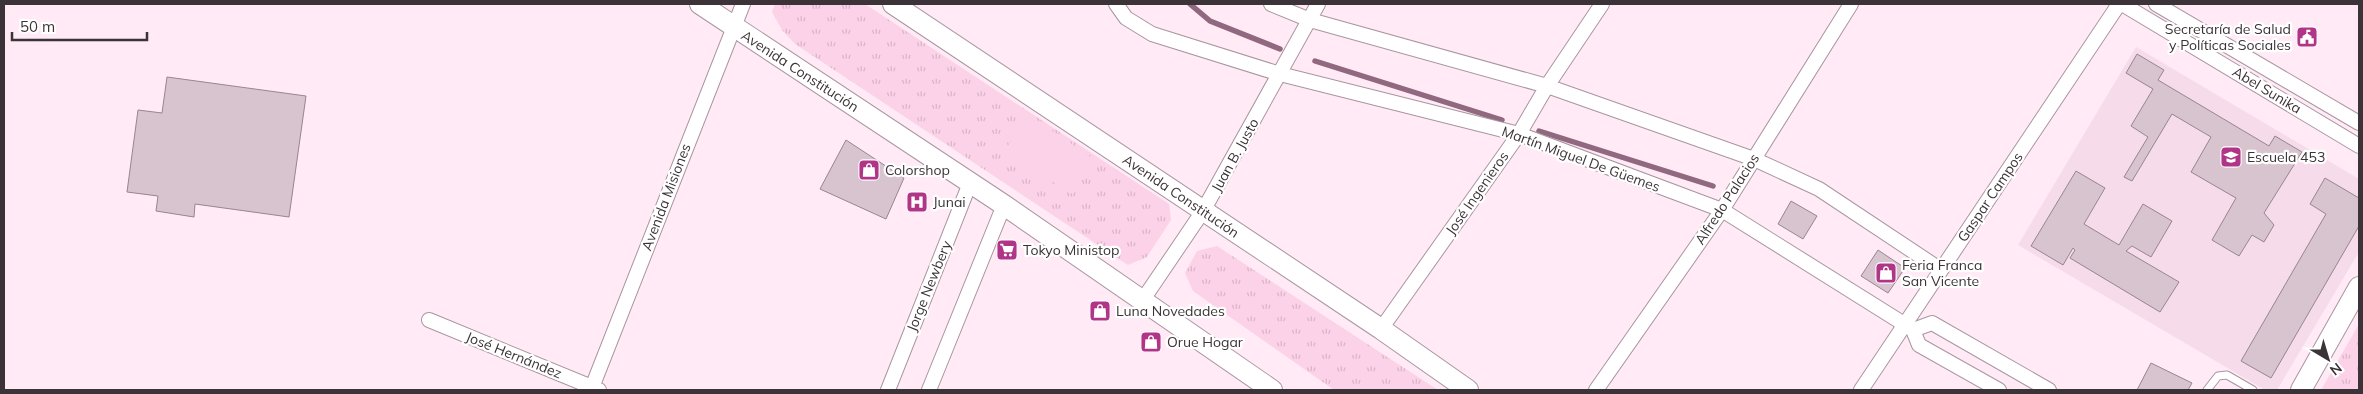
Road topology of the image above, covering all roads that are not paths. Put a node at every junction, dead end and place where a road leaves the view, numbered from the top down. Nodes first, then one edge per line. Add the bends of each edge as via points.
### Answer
1 (700, 4) edge
2 (742, 4) edge
3 (893, 4) edge
4 (1271, 4) edge
5 (1318, 4) edge
6 (1602, 4) edge
7 (1851, 4) edge
8 (2121, 4) edge
9 (2156, 4) edge
10 (1120, 5) edge
11 (1310, 20) junction
12 (733, 26) junction
13 (1280, 74) junction
14 (1547, 86) junction
15 (2359, 123) edge
16 (1520, 134) junction
17 (2359, 146) edge
18 (1754, 159) junction
19 (970, 183) junction
20 (1004, 205) junction
21 (1722, 210) junction
22 (1203, 211) junction
23 (1941, 270) junction
24 (2359, 288) edge
25 (1142, 301) junction
26 (429, 320) dead end
27 (1908, 328) junction
28 (1381, 329) junction
29 (594, 389) edge
30 (888, 390) edge
31 (929, 390) edge
32 (1272, 390) edge
33 (1468, 390) edge
34 (1596, 390) edge
35 (1860, 390) edge
36 (1999, 390) edge
37 (2049, 390) edge
38 (2207, 390) edge
39 (2253, 390) edge
40 (2301, 390) edge

1 - 12 main road, Avenida Constitución
2 - 12 street, Avenida Misiones
3 - 22 main road, Avenida Constitución
4 - 11 street
5 - 11 street, Juan B. Justo
6 - 14 street, José Ingenieros
7 - 18 street, Alfredo Palacios
8 - 17 street, Abel Sunika
8 - 23 street, Gaspar Campos
9 - 15 street, Abel Sunika
10 - 13 street, Martín Miguel De Güemes via 1126,18 1152,34
11 - 13 street, Juan B. Justo
11 - 14 street
12 - 19 main road, Avenida Constitución
12 - 29 street, Avenida Misiones
13 - 16 street, Martín Miguel De Güemes
13 - 22 street, Juan B. Justo
14 - 16 street, José Ingenieros
14 - 18 street
16 - 21 street, Martín Miguel De Güemes
16 - 28 street, José Ingenieros
18 - 21 street, Alfredo Palacios
18 - 23 street via 1819,189
19 - 20 main road, Avenida Constitución
19 - 30 street, Jorge Newbery
20 - 25 main road, Avenida Constitución
20 - 31 street
21 - 27 street, Martín Miguel De Güemes
21 - 34 street, Alfredo Palacios
22 - 25 street, Juan B. Justo
22 - 28 main road, Avenida Constitución
23 - 27 street, Gaspar Campos
24 - 40 main road
25 - 32 main road, Avenida Constitución
26 - 29 street, José Hernández
27 - 35 street, Gaspar Campos
27 - 36 street, Martín Miguel De Güemes via 1919,345
27 - 37 street via 1932,324
28 - 33 main road, Avenida Constitución
38 - 39 lane via 2218,376 2227,375

